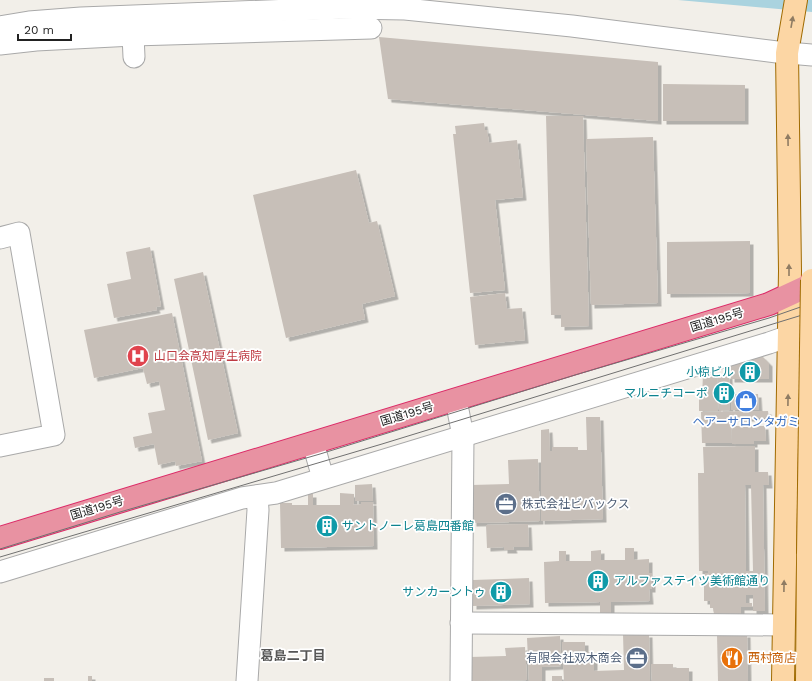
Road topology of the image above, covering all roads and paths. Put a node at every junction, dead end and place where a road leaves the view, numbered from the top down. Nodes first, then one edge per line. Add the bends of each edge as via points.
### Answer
1 (796, 0) edge
2 (0, 27) edge
3 (371, 28) dead end
4 (133, 36) junction
5 (0, 44) edge
6 (788, 48) junction
7 (812, 55) edge
8 (134, 57) dead end
9 (0, 238) edge
10 (812, 280) edge
11 (812, 284) edge
12 (789, 294) junction
13 (789, 336) junction
14 (456, 400) junction
15 (463, 436) junction
16 (787, 441) junction
17 (812, 442) edge
18 (313, 443) junction
19 (0, 446) edge
20 (323, 478) junction
21 (257, 496) junction
22 (0, 522) edge
23 (0, 530) edge
24 (0, 538) edge
25 (0, 572) edge
26 (0, 576) edge
27 (461, 624) junction
28 (783, 625) junction
29 (247, 681) edge
30 (461, 681) edge
31 (783, 681) edge
32 (807, 681) edge

6 -> 1 main road
2 - 6 street via 81,18 405,9
3 - 4 street
4 - 5 street
4 - 8 street
6 - 7 street
12 -> 6 main road
9 - 19 street via 19,233 54,435
10 - 32 main road, bridge
11 - 12 highway, 国道195号
12 - 13 main road
12 - 14 highway, 国道195号 via 769,304
13 - 15 street
16 -> 13 main road
14 - 15 street
14 - 18 highway, 国道195号
15 - 20 street
15 - 27 street
16 - 17 street
28 -> 16 main road
18 - 20 street
18 - 24 highway, 国道195号
20 - 21 street
21 - 25 street via 242,498
21 - 29 street
22 - 23 street
25 - 26 street
27 - 28 street
27 - 30 street
28 - 31 main road

